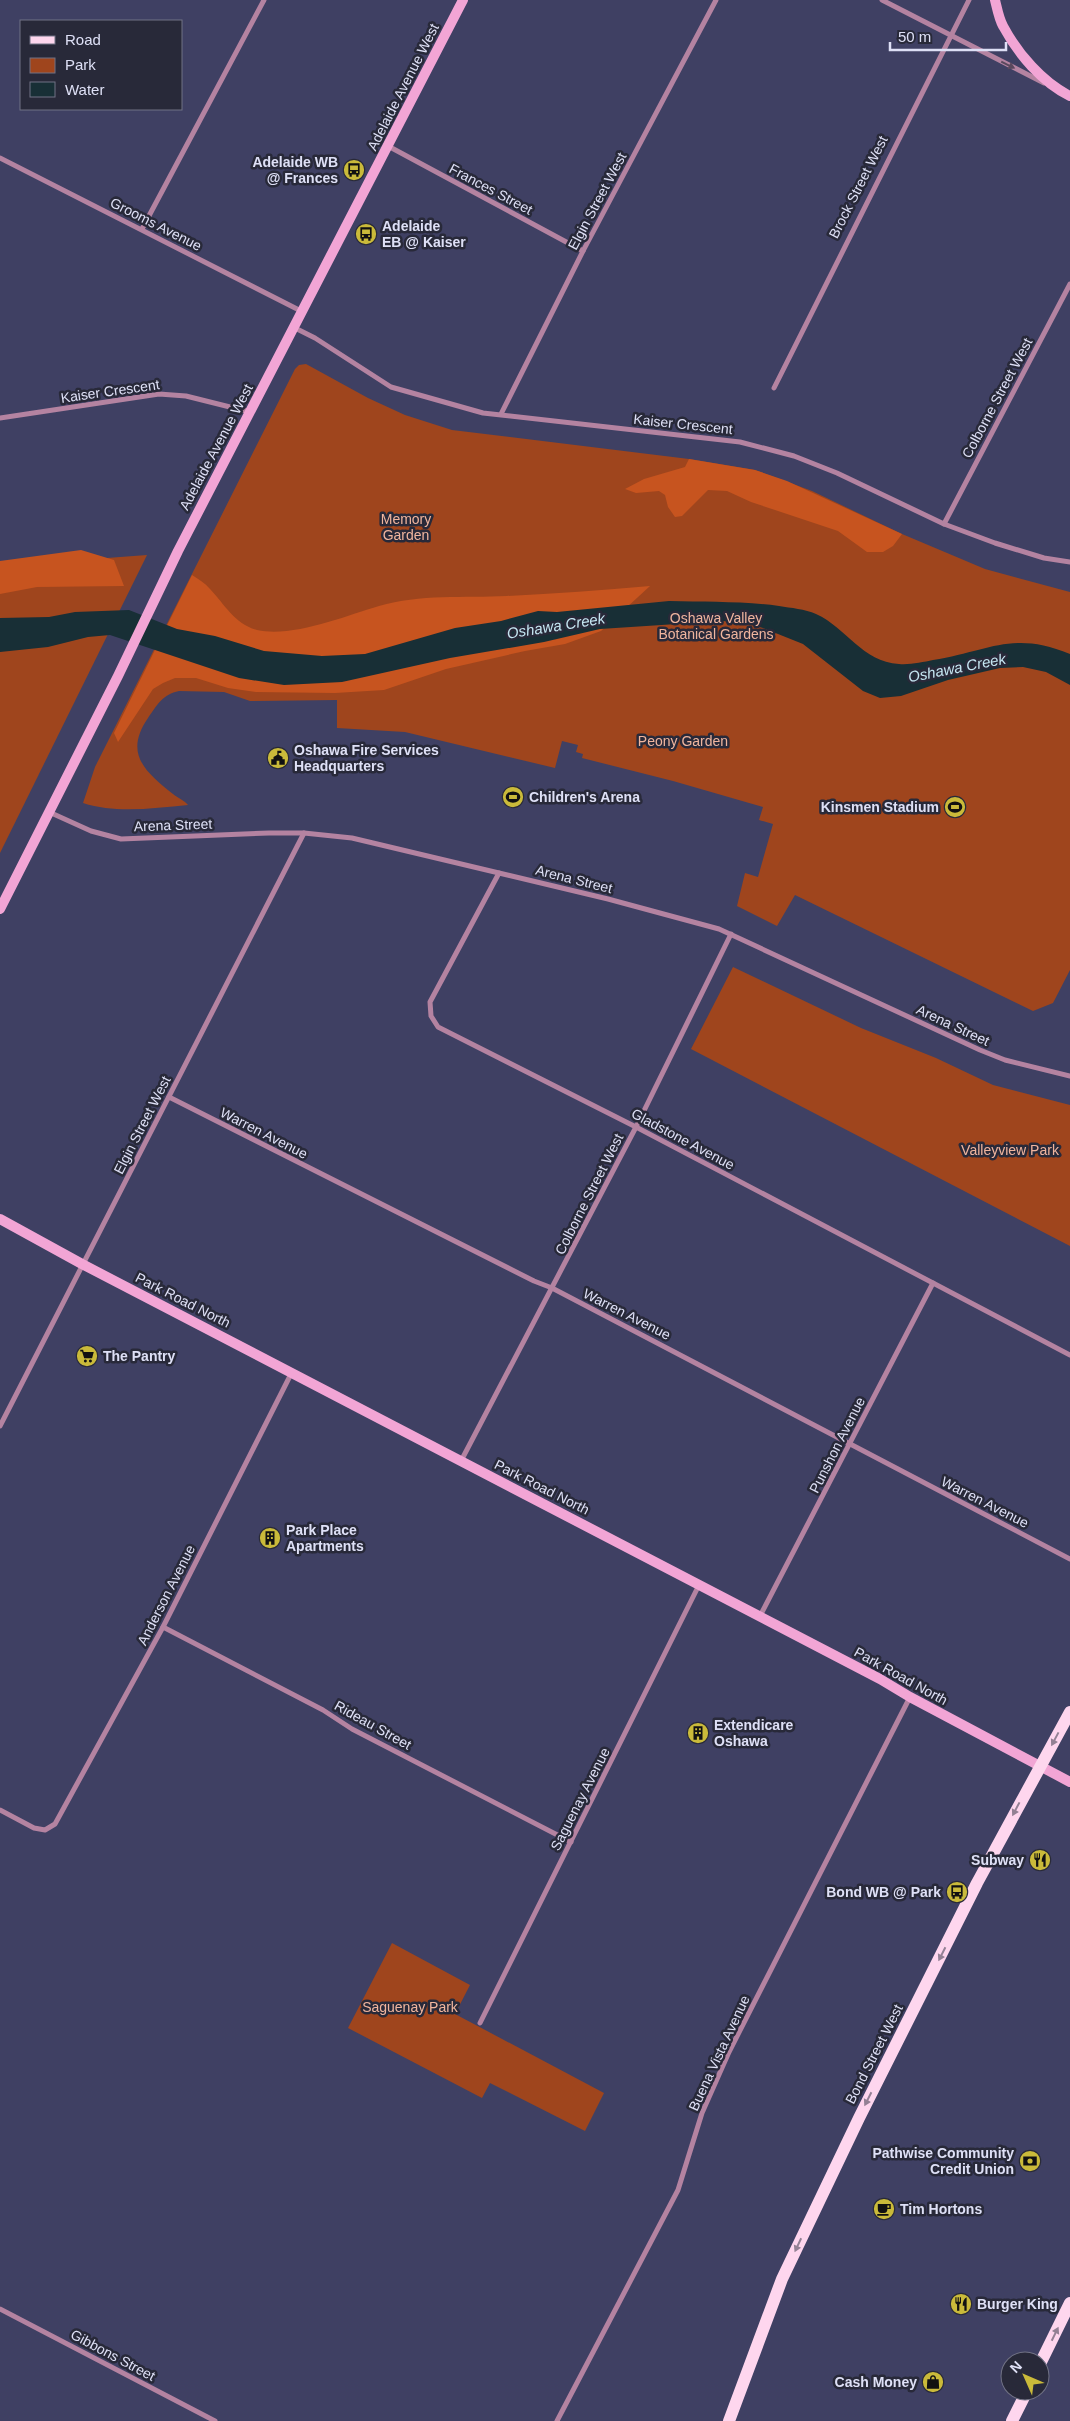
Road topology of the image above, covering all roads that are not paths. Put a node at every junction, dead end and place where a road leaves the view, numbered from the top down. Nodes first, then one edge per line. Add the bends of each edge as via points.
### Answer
1 (264, 0) edge
2 (463, 0) edge
3 (716, 0) edge
4 (882, 0) edge
5 (969, 0) edge
6 (995, 0) edge
7 (949, 36) junction
8 (1054, 87) junction
9 (1070, 96) edge
10 (388, 146) junction
11 (0, 158) edge
12 (142, 229) junction
13 (584, 251) junction
14 (1070, 284) edge
15 (301, 311) junction
16 (293, 327) junction
17 (774, 388) dead end
18 (251, 412) junction
19 (501, 414) junction
20 (0, 418) edge
21 (944, 524) junction
22 (1070, 562) edge
23 (49, 812) junction
24 (304, 833) junction
25 (499, 872) junction
26 (0, 910) edge
27 (731, 934) junction
28 (1070, 1076) edge
29 (169, 1098) junction
30 (636, 1127) junction
31 (0, 1219) edge
32 (82, 1264) junction
33 (933, 1283) junction
34 (552, 1288) junction
35 (1070, 1355) edge
36 (292, 1372) junction
37 (0, 1426) edge
38 (850, 1444) junction
39 (461, 1460) junction
40 (1070, 1559) edge
41 (699, 1585) junction
42 (760, 1616) junction
43 (164, 1628) junction
44 (910, 1697) junction
45 (1070, 1712) edge
46 (1040, 1766) junction
47 (1070, 1782) edge
48 (0, 1810) edge
49 (571, 1842) junction
50 (480, 2023) dead end
51 (1070, 2303) edge
52 (0, 2309) edge
53 (1046, 2351) edge
54 (1022, 2401) edge
55 (215, 2421) edge
56 (557, 2421) edge
57 (730, 2421) edge
58 (1012, 2421) edge

1 - 12 street
2 - 10 main road, Adelaide Avenue West
3 - 13 street, Elgin Street West
4 - 7 street
5 - 7 street, Brock Street West
6 - 8 main road via 1002,25 1022,54
7 -> 8 street
7 - 17 street, Brock Street West
8 - 9 main road
10 - 13 street, Frances Street
10 - 15 main road, Adelaide Avenue West
11 - 12 street, Grooms Avenue
12 - 15 street, Grooms Avenue
13 - 19 street, Elgin Street West
14 - 21 street, Colborne Street West
15 - 16 main road, Adelaide Avenue West
16 - 18 main road, Adelaide Avenue West
16 - 19 street, Kaiser Crescent via 391,387 483,413
18 - 20 street, Kaiser Crescent via 186,396 159,394
18 - 23 main road, Adelaide Avenue West via 178,551
19 - 21 street, Kaiser Crescent via 740,442 794,456 837,473
21 - 22 street, Kaiser Crescent via 1044,558
23 - 24 street, Arena Street via 91,831 121,838
23 - 26 main road, Adelaide Avenue West
24 - 25 street, Arena Street via 352,838
24 - 29 street, Elgin Street West
25 - 27 street, Arena Street via 686,919
25 - 30 street, Gladstone Avenue via 430,1002 431,1016 438,1027 448,1033
27 - 28 street, Arena Street via 980,1050 1005,1060
27 - 30 street, Colborne Street West
29 - 32 street, Elgin Street West
29 - 34 street, Warren Avenue
30 - 33 street, Gladstone Avenue
30 - 34 street, Colborne Street West
31 - 32 main road, Park Road North
32 - 36 main road, Park Road North
32 - 37 street, Elgin Street West
33 - 35 street, Gladstone Avenue
33 - 38 street, Punshon Avenue
34 - 38 street, Warren Avenue
34 - 39 street, Colborne Street West
36 - 39 main road, Park Road North
36 - 43 street, Anderson Avenue
38 - 40 street, Warren Avenue
38 - 42 street, Punshon Avenue
39 - 41 main road, Park Road North
41 - 42 main road, Park Road North
41 - 49 street, Saguenay Avenue
42 - 44 main road, Park Road North
43 - 48 street, Anderson Avenue via 55,1824 45,1830 34,1828
43 - 49 street, Rideau Street
44 - 46 main road, Park Road North
44 - 56 street, Buena Vista Avenue via 729,2052 702,2113 678,2190
45 -> 46 main road, Bond Street West
46 - 47 main road, Park Road North
46 -> 57 main road, Bond Street West via 977,1883 782,2279
49 - 50 street, Saguenay Avenue
53 -> 51 main road
52 - 55 street, Gibbons Street
54 - 58 main road

